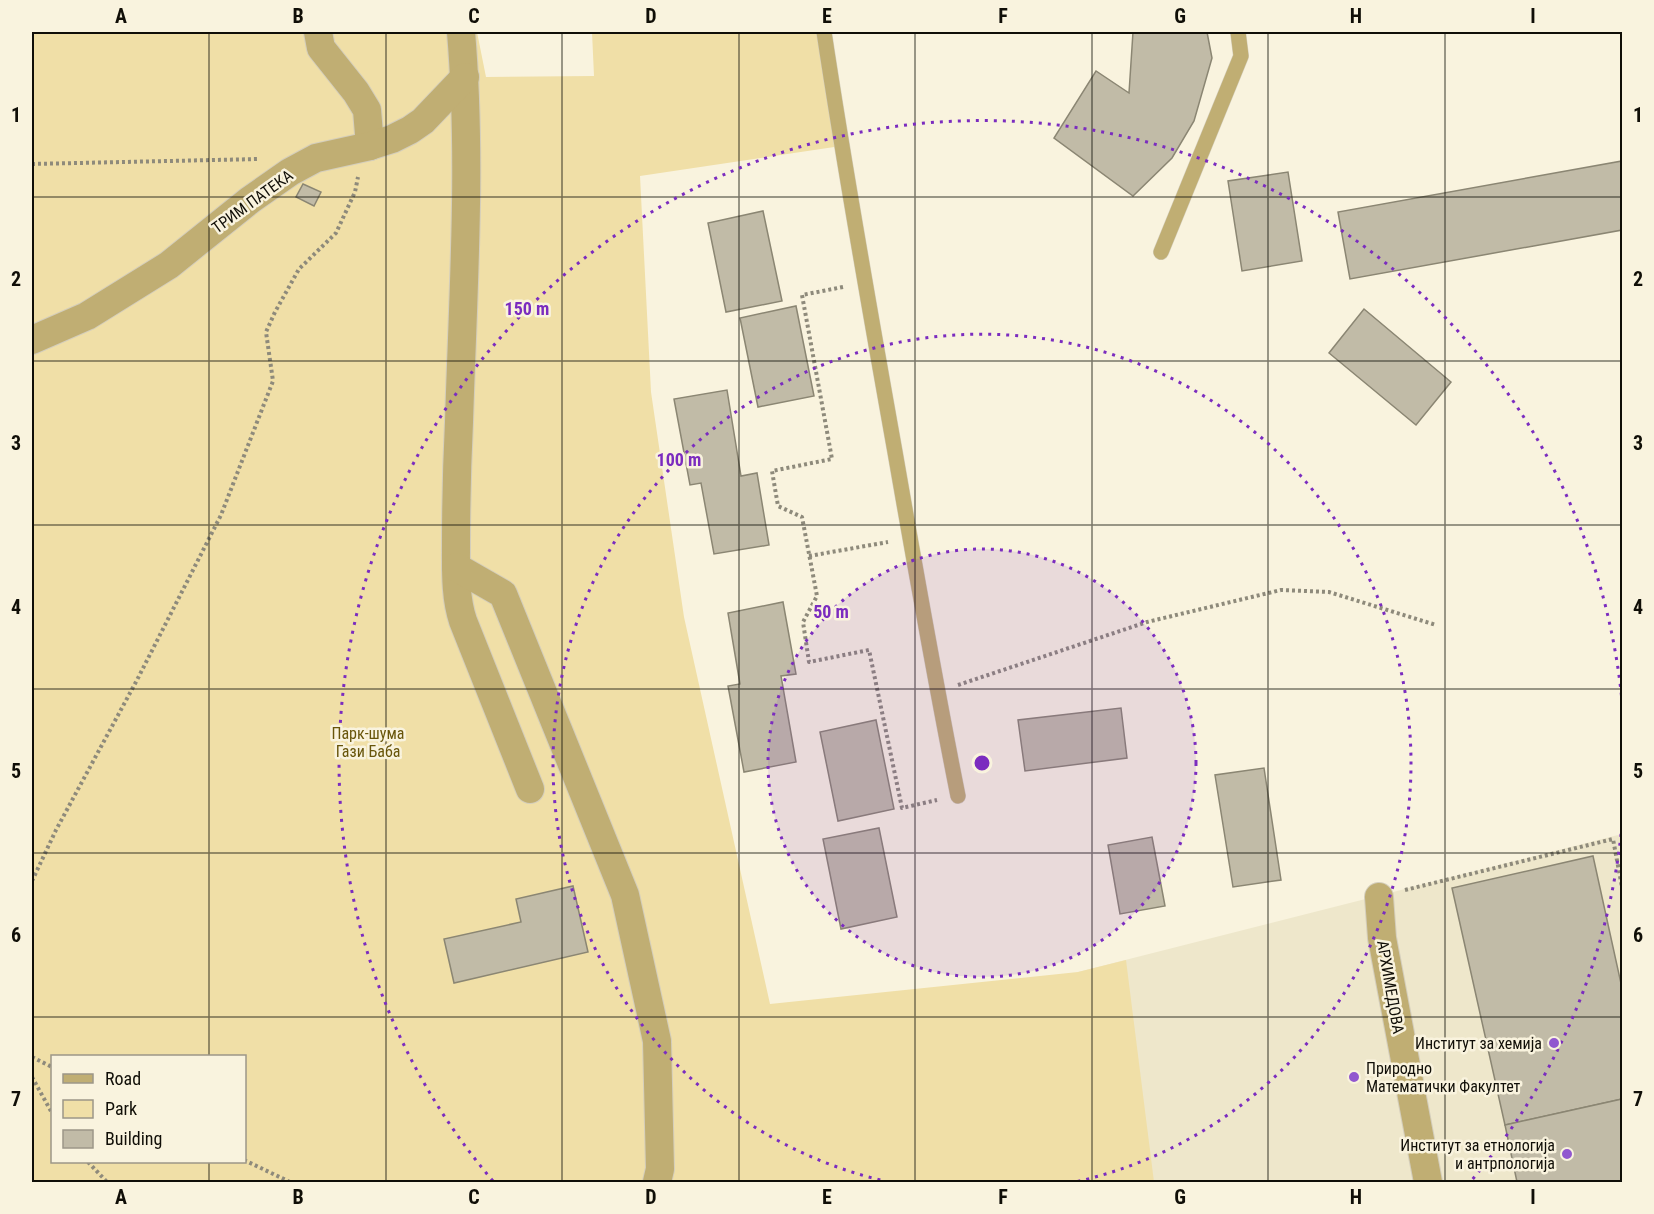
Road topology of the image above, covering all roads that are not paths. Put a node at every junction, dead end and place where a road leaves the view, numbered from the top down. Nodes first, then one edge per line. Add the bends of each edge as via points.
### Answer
1 (318, 32) edge
2 (461, 32) edge
3 (824, 32) edge
4 (1238, 32) edge
5 (465, 77) junction
6 (370, 146) junction
7 (1161, 252) dead end
8 (32, 340) edge
9 (456, 567) junction
10 (531, 789) dead end
11 (958, 796) road end
12 (1379, 897) road end
13 (657, 1182) edge
14 (1428, 1182) edge

1 - 6 street via 321,48 367,110
2 - 5 street
3 - 11 lane
4 - 7 lane via 1241,56
5 - 6 street, ТРИМ ПАТЕКА via 423,121 392,139
5 - 9 street via 466,231
6 - 8 street, ТРИМ ПАТЕКА via 316,158 290,172 169,265 87,316
9 - 10 street via 463,621
9 - 13 street via 503,594 625,895 657,1041
12 - 14 street, АРХИМЕДОВА via 1382,938

